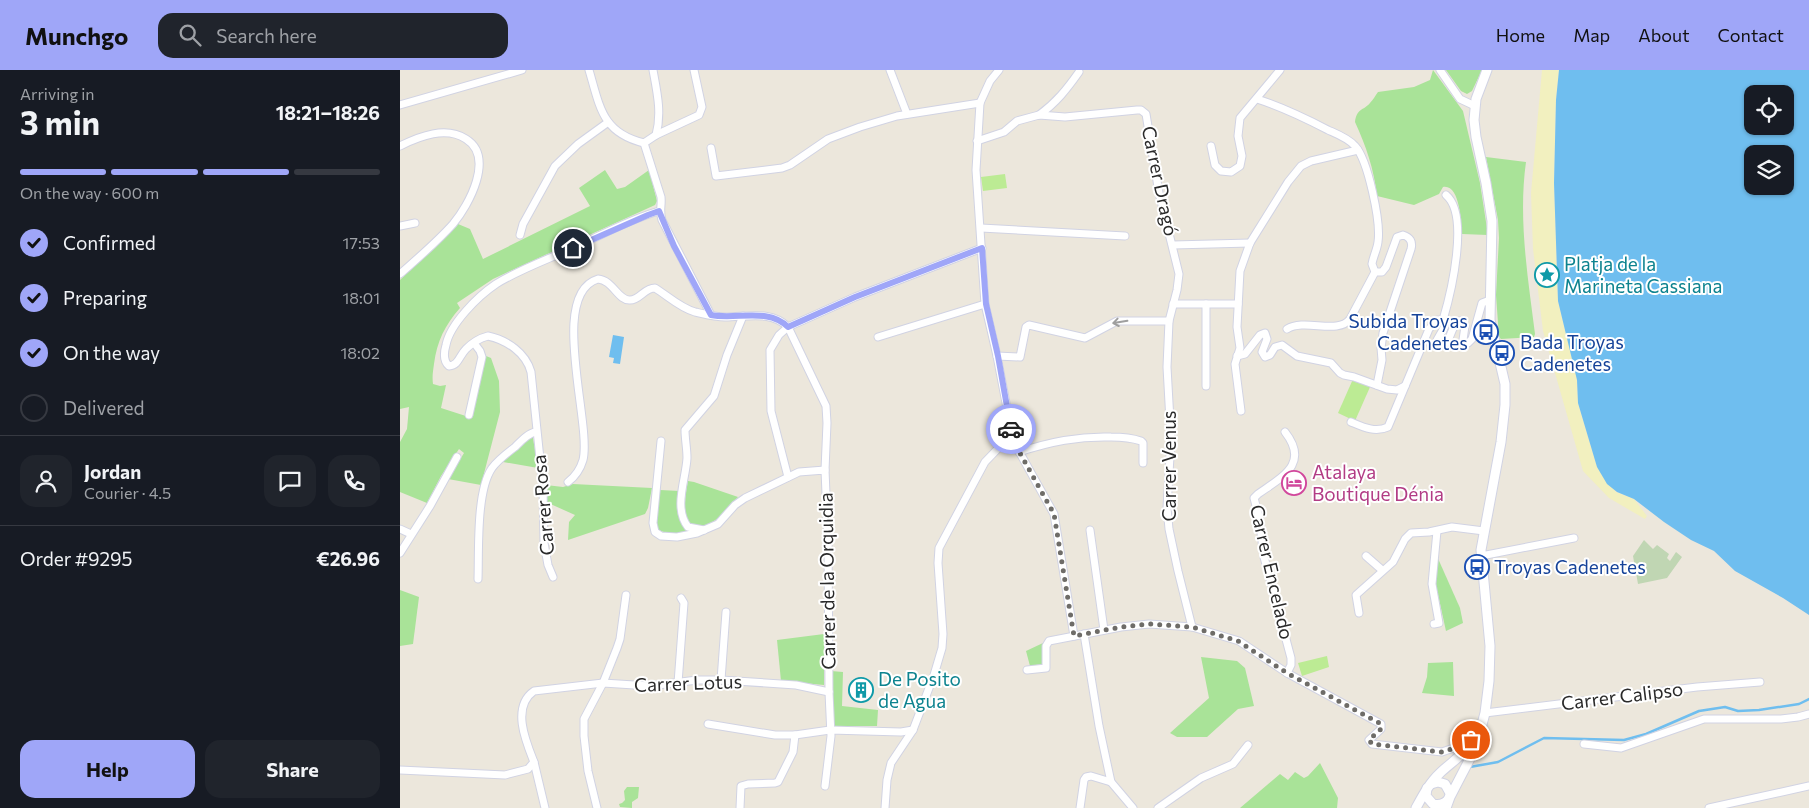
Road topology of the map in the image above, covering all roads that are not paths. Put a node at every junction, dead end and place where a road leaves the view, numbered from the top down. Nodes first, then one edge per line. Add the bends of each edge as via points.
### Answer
1 (522, 70) edge
2 (589, 70) edge
3 (653, 70) edge
4 (694, 70) edge
5 (890, 70) edge
6 (999, 70) edge
7 (1280, 70) edge
8 (1440, 70) edge
9 (1487, 70) edge
10 (1079, 72) dead end
11 (1257, 99) junction
12 (980, 103) junction
13 (400, 105) edge
14 (1475, 106) junction
15 (907, 114) junction
16 (1039, 115) junction
17 (608, 123) junction
18 (656, 135) junction
19 (977, 141) junction
20 (644, 143) junction
21 (400, 146) edge
22 (1210, 146) dead end
23 (711, 148) dead end
24 (1358, 150) junction
25 (1446, 195) dead end
26 (659, 211) junction
27 (415, 223) dead end
28 (400, 226) edge
29 (981, 228) junction
30 (520, 234) dead end
31 (1125, 236) dead end
32 (1250, 243) junction
33 (1173, 245) junction
34 (982, 248) junction
35 (1375, 272) junction
36 (400, 274) edge
37 (1490, 300) junction
38 (986, 304) junction
39 (1174, 304) junction
40 (1206, 304) junction
41 (1238, 304) junction
42 (711, 315) junction
43 (742, 316) junction
44 (1443, 320) junction
45 (1169, 321) junction
46 (788, 327) junction
47 (1287, 329) dead end
48 (878, 337) dead end
49 (474, 343) junction
50 (998, 356) junction
51 (1237, 356) junction
52 (1206, 386) dead end
53 (1377, 386) junction
54 (1405, 386) junction
55 (1241, 411) dead end
56 (469, 415) dead end
57 (1351, 422) dead end
58 (536, 432) junction
59 (1285, 432) dead end
60 (1012, 434) junction
61 (661, 441) dead end
62 (1019, 452) junction
63 (458, 456) dead end
64 (1143, 463) dead end
65 (825, 470) junction
66 (788, 476) junction
67 (568, 482) dead end
68 (400, 529) edge
69 (704, 530) junction
70 (1090, 530) dead end
71 (1437, 531) junction
72 (1484, 531) junction
73 (411, 534) junction
74 (1574, 538) dead end
75 (400, 553) edge
76 (1366, 556) dead end
77 (1481, 556) junction
78 (1382, 570) junction
79 (553, 577) dead end
80 (478, 579) dead end
81 (626, 595) dead end
82 (681, 598) dead end
83 (726, 612) dead end
84 (1359, 613) dead end
85 (1434, 624) dead end
86 (1192, 627) junction
87 (1104, 630) junction
88 (1084, 634) junction
89 (1074, 636) junction
90 (1026, 670) dead end
91 (1287, 673) junction
92 (721, 680) junction
93 (1760, 682) dead end
94 (602, 683) junction
95 (678, 683) junction
96 (829, 692) junction
97 (1485, 713) junction
98 (1809, 714) edge
99 (708, 724) dead end
100 (830, 730) junction
101 (913, 730) junction
102 (1481, 730) junction
103 (795, 735) junction
104 (1584, 744) dead end
105 (1248, 746) dead end
106 (534, 762) junction
107 (400, 770) edge
108 (1111, 782) junction
109 (825, 786) dead end
110 (1809, 786) edge
111 (1426, 791) junction
112 (1450, 797) junction
113 (1442, 807) edge
114 (545, 808) edge
115 (597, 808) edge
116 (740, 808) edge
117 (885, 808) edge
118 (1080, 808) edge
119 (1133, 808) edge
120 (1158, 808) edge
121 (1416, 808) edge
122 (1423, 808) edge
123 (1709, 808) edge

1 - 13 street
2 - 17 street
3 - 18 street via 659,106
4 - 18 street via 701,113
5 - 15 street
6 - 12 street
7 - 11 street
8 - 14 street via 1460,99
9 - 14 street
10 - 16 street via 1065,93
11 - 22 street via 1240,118 1238,136 1242,162 1237,170 1225,173 1217,168
11 - 24 street via 1315,123 1349,141
12 - 15 street
12 - 19 street
14 - 37 street via 1476,138 1493,228
15 - 23 street via 835,136 782,168 716,176
16 - 19 street, Carrer Dragó via 1017,121 1004,132
16 - 33 street, Carrer Dragó via 1065,117 1144,111 1159,193
17 - 20 street via 617,133
17 - 30 street via 578,144 555,166
18 - 20 street
19 - 29 street
20 - 26 street via 662,203
21 - 36 street via 436,134 452,133 472,144 480,164 475,185 457,218
24 - 32 street via 1301,166
24 - 35 street via 1369,180 1378,224 1378,243 1372,264
25 - 44 street via 1455,210 1457,235 1454,278
26 - 42 street
26 - 49 street via 495,284 453,328 445,346 447,365 455,365
27 - 28 street
29 - 31 street
29 - 34 street
32 - 33 street
32 - 41 street via 1240,271
33 - 39 street, Carrer Dragó via 1179,274
34 - 38 street
34 - 46 street via 855,297
35 - 47 street via 1346,324 1299,324
35 - 53 street via 1384,271 1398,237 1403,235 1410,239 1411,249 1383,334
37 - 44 street via 1482,304 1468,343 1463,340 1464,323 1459,321 1446,345 1440,345 1437,340 1445,326
37 - 72 street via 1491,328 1506,392 1501,442
38 - 48 street
38 - 50 street
39 - 40 street
39 - 45 street, Carrer Venus
40 - 41 street
40 - 52 street
41 - 51 street via 1240,348
42 - 43 street
42 - 67 street via 690,310 655,288 630,300 623,298 605,279 595,280 584,290 578,300 574,339 584,453 580,468
43 - 46 street via 764,316
43 - 69 street via 714,396 685,430 687,456 682,516 688,526
44 - 54 street via 1437,320 1430,328
45 -> 50 street via 1117,321 1085,338 1029,325 1020,356
45 - 86 street, Carrer Venus via 1167,367 1171,439 1167,508
46 - 65 street, Carrer de la Orquidia via 826,406
46 - 66 street via 772,345 769,362 772,417
49 - 56 street via 482,357
49 - 58 street, Carrer Rosa via 484,337 492,337 525,358 531,372
50 - 60 street
51 - 53 street via 1245,354 1265,333 1267,339 1262,352 1265,357 1282,345 1297,356 1327,360 1340,373
51 - 55 street via 1235,364
53 - 54 street via 1397,390
54 - 57 street via 1388,427 1377,430
58 - 79 street, Carrer Rosa via 543,488 544,543
58 - 80 street, Carrer Rosa via 513,448 489,473 481,502
59 - 91 street, Carrer Encelado via 1295,452 1292,466 1289,472 1254,498 1264,557 1291,658 1292,665
60 - 62 street
60 - 101 street via 985,462 939,548 943,641 934,676
61 - 69 street, Carrer de la Orquidia via 653,516 655,532 661,536 677,536
62 - 64 street via 1072,438 1116,437 1141,441
62 - 89 street via 1054,514
63 - 73 street
65 - 66 street, Carrer de la Orquidia
65 - 96 street, Carrer de la Orquidia
66 - 69 street, Carrer de la Orquidia via 744,498 718,524
68 - 73 street
70 - 87 street
71 - 72 street via 1452,527
71 - 78 street via 1411,532 1393,562
71 - 85 street via 1432,584 1439,622
72 - 77 street
73 - 75 street
74 - 77 street
76 - 78 street
77 - 97 street via 1490,646
78 - 84 street via 1356,595
81 - 94 street via 620,639
82 - 95 street via 684,603
83 - 92 street
86 - 87 street via 1149,624
86 - 91 street via 1238,641
87 - 88 street
88 - 89 street
88 - 108 street
89 - 90 street via 1049,641 1046,668
91 - 102 street via 1381,724 1381,729 1369,740 1372,744 1442,752 1471,740
92 - 95 street, Carrer Lotus
92 - 96 street, Carrer Lotus via 796,685
93 - 97 street, Carrer Calipso
94 - 95 street, Carrer Lotus via 650,686
94 - 106 street, Carrer Lotus via 534,691 528,695 523,729
94 - 115 street via 584,723 589,777
96 - 100 street
97 - 102 street
98 - 104 street via 1781,719 1704,719 1621,748
99 - 103 street via 759,734
100 - 101 street
100 - 103 street
100 - 109 street
101 - 117 street via 891,763
102 - 111 street via 1468,749 1441,772
102 - 112 street via 1476,747
103 - 116 street via 793,752 778,782 741,786
105 - 120 street via 1233,764 1201,778
106 - 107 street via 528,769 505,775
106 - 114 street, Carrer Lotus
108 - 118 street via 1086,777
108 - 119 street
110 - 123 street
111 - 112 street via 1438,782 1445,784
111 - 113 street via 1435,805
111 - 121 street
111 - 122 street
112 - 113 street

